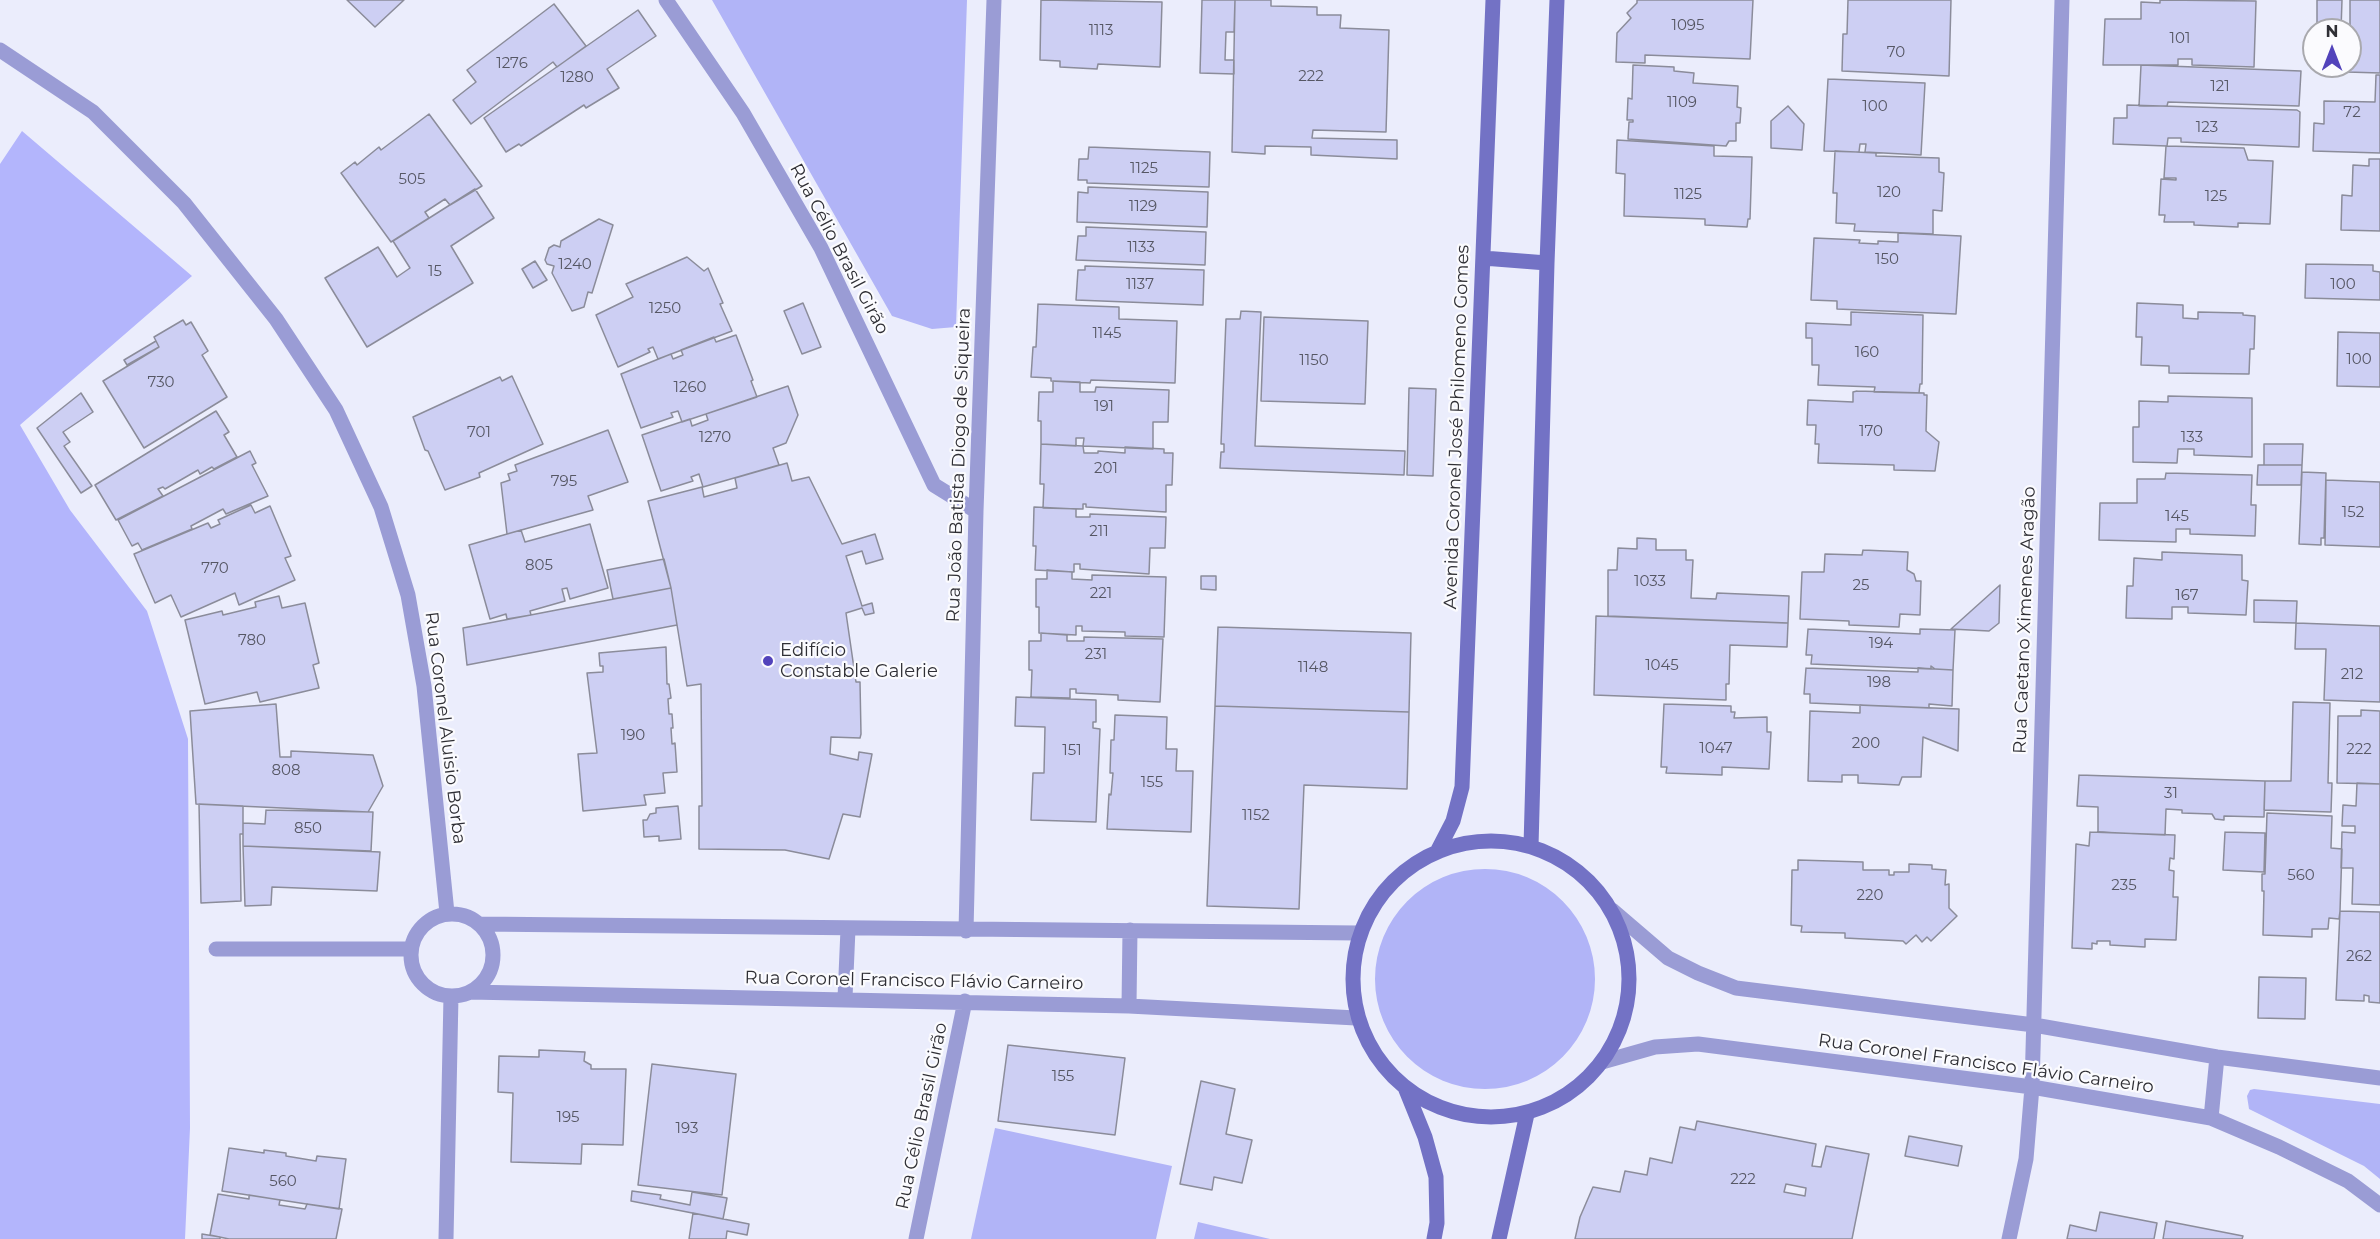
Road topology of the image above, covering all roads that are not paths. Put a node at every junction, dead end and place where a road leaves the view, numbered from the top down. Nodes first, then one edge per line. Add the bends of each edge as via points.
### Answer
1 (666, 0) edge
2 (994, 0) edge
3 (1493, 0) edge
4 (1557, 0) edge
5 (2062, 0) edge
6 (0, 50) edge
7 (1483, 258) junction
8 (1547, 263) junction
9 (976, 511) junction
10 (1531, 846) junction
11 (1438, 850) junction
12 (1612, 910) junction
13 (447, 913) junction
14 (480, 924) junction
15 (848, 929) junction
16 (1130, 930) junction
17 (966, 931) junction
18 (1358, 933) junction
19 (216, 950) dead end
20 (410, 950) junction
21 (470, 992) junction
22 (451, 996) junction
23 (845, 998) junction
24 (965, 1001) junction
25 (1130, 1006) junction
26 (1356, 1018) junction
27 (2034, 1024) junction
28 (2217, 1057) junction
29 (1602, 1062) junction
30 (2380, 1078) edge
31 (2032, 1087) junction
32 (1406, 1090) junction
33 (1527, 1114) junction
34 (2211, 1118) junction
35 (2380, 1205) edge
36 (446, 1239) edge
37 (916, 1239) edge
38 (1434, 1239) edge
39 (1499, 1239) edge
40 (2009, 1239) edge

1 - 9 street, Rua Célio Brasil Girão via 743,113 821,248 934,485
2 - 9 street, Rua João Batista Diogo de Siqueira
3 - 7 main road, Avenida Coronel José Philomeno Gomes
4 - 8 main road
5 - 27 street, Rua Caetano Ximenes Aragão
6 - 13 street, Rua Coronel Aluisio Borba via 93,112 184,203 276,319 336,410 381,507 408,594 424,686
7 - 8 main road
7 - 11 main road, Avenida Coronel José Philomeno Gomes via 1462,787 1453,821
8 - 10 main road
9 - 17 street, Rua João Batista Diogo de Siqueira
10 - 11 main road via 1484,840
10 - 12 main road via 1578,870
11 - 18 main road via 1389,883
12 - 27 street via 1668,958 1736,988
12 - 29 main road via 1627,948 1630,988 1622,1026
13 - 14 street via 464,915
13 - 20 street via 429,920 416,932
14 - 15 street
14 - 21 street via 493,953 491,968 483,982
15 - 17 street
15 - 23 street
16 - 17 street
16 - 18 street
16 - 25 street
18 - 26 main road via 1351,976
19 - 20 street
20 - 22 street via 420,982 434,992
21 - 22 street
21 - 23 street, Rua Coronel Francisco Flávio Carneiro
22 - 36 street
23 - 24 street, Rua Coronel Francisco Flávio Carneiro
24 - 25 street, Rua Coronel Francisco Flávio Carneiro
24 - 37 street, Rua Célio Brasil Girão
25 - 26 street, Rua Coronel Francisco Flávio Carneiro
26 - 32 main road via 1375,1058
27 - 28 street
27 - 31 street, Rua Caetano Ximenes Aragão
28 - 30 street
28 - 34 street
29 - 31 street, Rua Coronel Francisco Flávio Carneiro via 1655,1047 1698,1044
29 - 33 main road via 1569,1094
31 - 34 street, Rua Coronel Francisco Flávio Carneiro
31 - 40 street, Rua Caetano Ximenes Aragão via 2026,1159
32 - 33 main road via 1464,1116
32 - 38 main road via 1436,1177
33 - 39 main road
34 - 35 street, Rua Coronel Francisco Flávio Carneiro via 2348,1181

